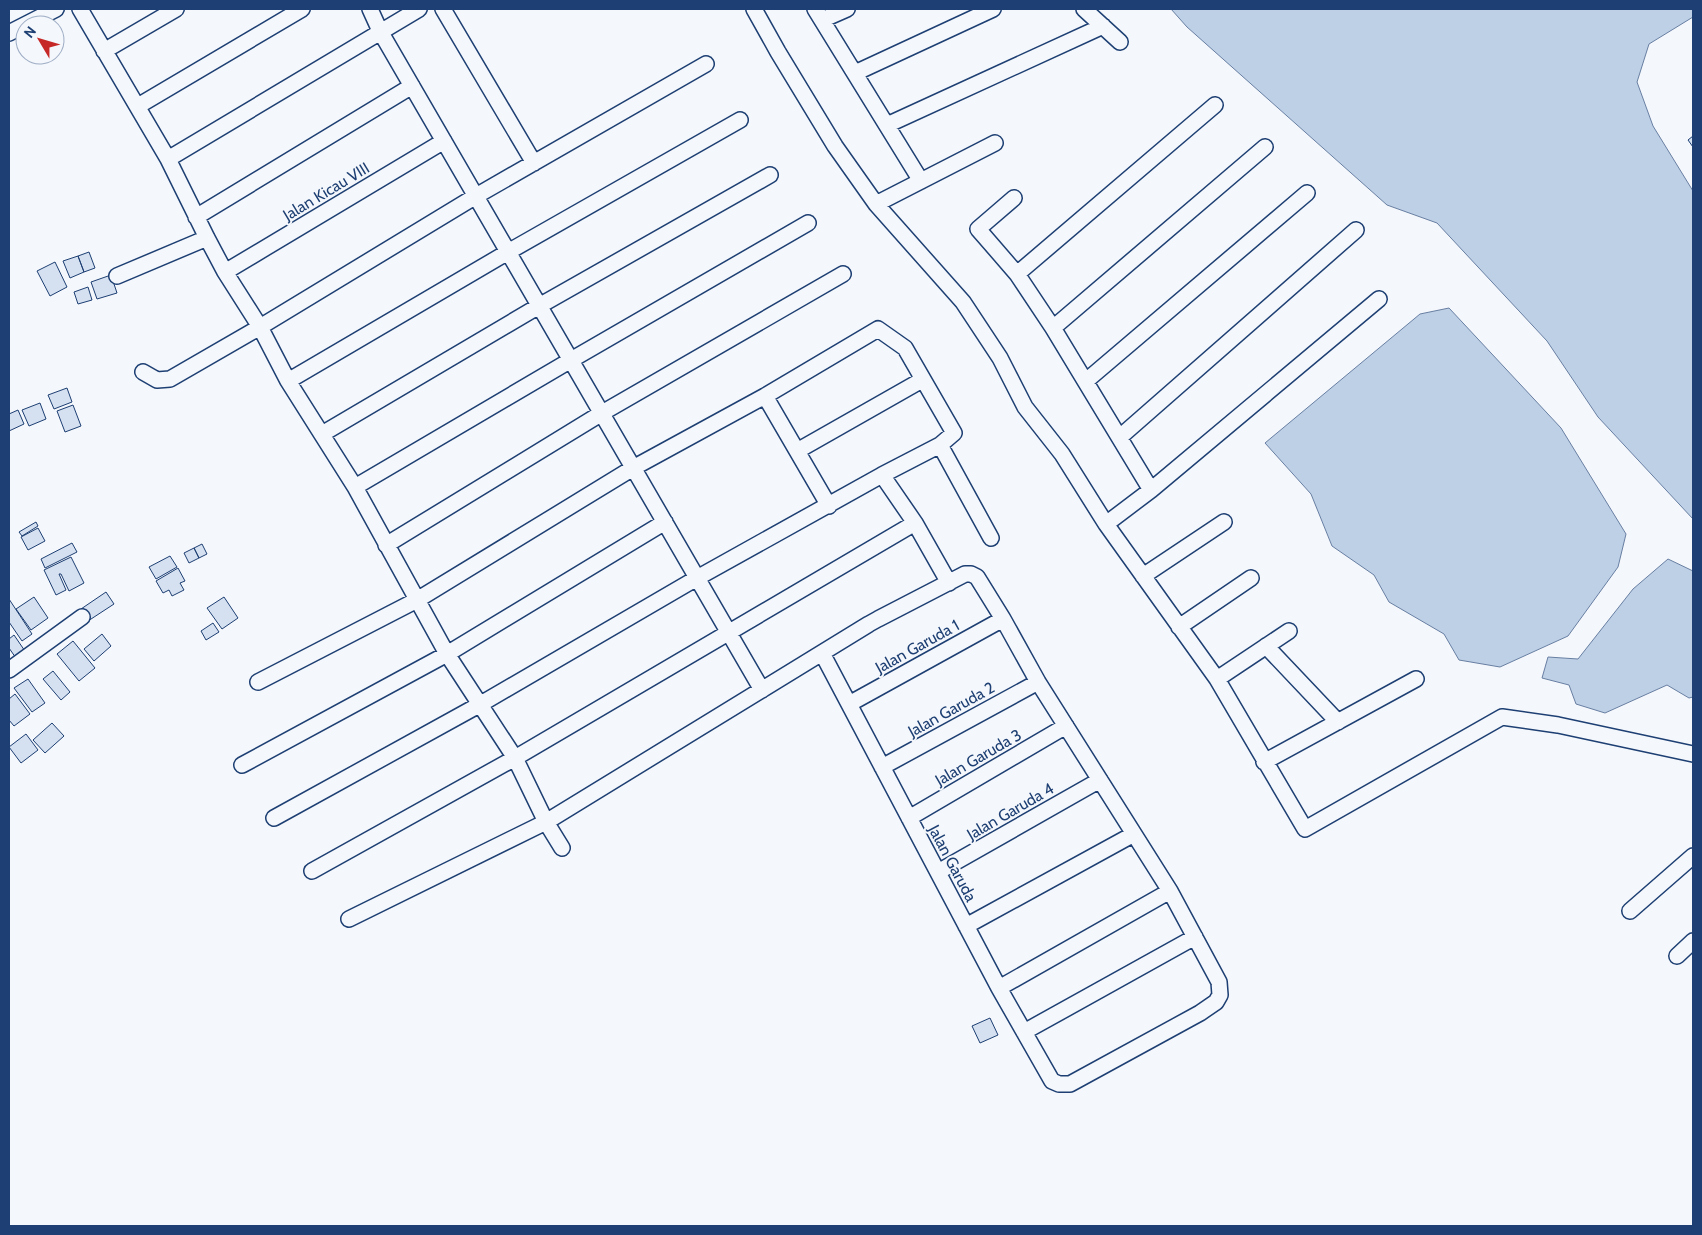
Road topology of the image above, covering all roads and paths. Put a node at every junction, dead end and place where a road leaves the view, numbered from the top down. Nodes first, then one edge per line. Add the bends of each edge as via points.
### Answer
1 (56, 9) edge
2 (80, 9) edge
3 (176, 9) edge
4 (302, 9) edge
5 (370, 9) edge
6 (419, 9) edge
7 (442, 9) edge
8 (754, 9) edge
9 (847, 9) edge
10 (993, 9) edge
11 (1084, 9) edge
12 (818, 15) edge
13 (1103, 26) junction
14 (380, 31) junction
15 (9, 33) edge
16 (1120, 42) dead end
17 (104, 51) junction
18 (706, 64) dead end
19 (854, 73) junction
20 (412, 86) junction
21 (1215, 105) dead end
22 (138, 106) junction
23 (740, 120) dead end
24 (887, 125) junction
25 (444, 141) junction
26 (996, 143) dead end
27 (1264, 147) dead end
28 (168, 159) junction
29 (534, 163) junction
30 (770, 175) dead end
31 (921, 181) junction
32 (1307, 193) dead end
33 (476, 196) junction
34 (1014, 198) dead end
35 (876, 204) junction
36 (196, 217) junction
37 (808, 223) dead end
38 (1356, 230) dead end
39 (206, 238) junction
40 (508, 252) junction
41 (225, 272) junction
42 (843, 274) dead end
43 (1016, 274) junction
44 (116, 276) dead end
45 (1379, 299) dead end
46 (539, 306) junction
47 (260, 327) junction
48 (1053, 328) junction
49 (571, 360) junction
50 (143, 372) dead end
51 (922, 380) junction
52 (288, 381) junction
53 (1086, 381) junction
54 (765, 396) junction
55 (602, 413) junction
56 (322, 434) junction
57 (1120, 437) junction
58 (940, 445) junction
59 (797, 451) junction
60 (633, 468) junction
61 (882, 475) junction
62 (355, 487) junction
63 (1151, 490) junction
64 (829, 506) junction
65 (665, 522) junction
66 (1224, 522) dead end
67 (915, 523) junction
68 (1106, 524) junction
69 (991, 538) dead end
70 (386, 545) junction
71 (1143, 576) junction
72 (697, 578) junction
73 (1251, 578) dead end
74 (949, 584) junction
75 (417, 600) junction
76 (82, 617) dead end
77 (1003, 619) junction
78 (1179, 627) junction
79 (1289, 631) dead end
80 (728, 632) junction
81 (1266, 646) junction
82 (822, 653) junction
83 (447, 654) junction
84 (9, 670) edge
85 (1216, 679) junction
86 (1416, 679) dead end
87 (258, 682) dead end
88 (1038, 682) junction
89 (762, 690) junction
90 (849, 704) junction
91 (479, 705) junction
92 (1338, 722) junction
93 (1066, 726) junction
94 (1693, 754) edge
95 (515, 758) junction
96 (1264, 762) junction
97 (242, 765) dead end
98 (882, 767) junction
99 (1100, 780) junction
100 (274, 818) dead end
101 (909, 818) junction
102 (546, 822) junction
103 (1134, 834) junction
104 (562, 848) dead end
105 (1693, 856) edge
106 (312, 870) dead end
107 (938, 872) junction
108 (1170, 891) junction
109 (1630, 911) dead end
110 (350, 918) dead end
111 (966, 926) junction
112 (1195, 937) junction
113 (1693, 942) edge
114 (1678, 956) dead end
115 (999, 988) junction
116 (1024, 1032) junction

1 - 15 street
2 - 17 street
3 - 17 street
4 - 22 street
5 - 14 street
6 - 14 street
7 - 29 street
8 - 35 street via 835,146
9 - 12 street
10 - 19 street
11 - 13 street
12 - 19 street
13 - 16 street
13 - 24 street
14 - 20 street
14 - 28 street
17 - 22 street
18 - 29 street
19 - 24 street
20 - 25 street
20 - 36 street
21 - 43 street
22 - 28 street
23 - 40 street
24 - 31 street
25 - 33 street
25 - 41 street, Jalan Kicau VIII
26 - 31 street
27 - 48 street
28 - 36 street
29 - 33 street
30 - 46 street
31 - 35 street
32 - 53 street
33 - 40 street
33 - 47 street
34 - 43 street via 978,229
35 - 68 street via 963,302 1000,358 1025,407 1062,454
36 - 39 street
37 - 49 street
38 - 57 street
39 - 41 street
39 - 44 street
40 - 46 street
40 - 52 street
41 - 47 street
42 - 55 street
43 - 48 street
45 - 63 street
46 - 49 street
46 - 56 street
47 - 50 street via 170,379 156,380
47 - 52 street
48 - 53 street
49 - 55 street
49 - 62 street
51 - 54 street via 905,348 878,329
51 - 58 street via 954,433
51 - 59 street
52 - 56 street
53 - 57 street
54 - 59 street
54 - 60 street
55 - 60 street
55 - 70 street
56 - 62 street
57 - 63 street
58 - 61 street
58 - 69 street
59 - 64 street
60 - 65 street
60 - 75 street
61 - 64 street
61 - 67 street
62 - 70 street
63 - 68 street
64 - 72 street
65 - 72 street
65 - 83 street
66 - 71 street
67 - 74 street
67 - 80 street
68 - 71 street
70 - 75 street
71 - 78 street
72 - 80 street
72 - 91 street
73 - 78 street
74 - 77 street via 965,574 977,577
74 - 82 street via 878,619
75 - 83 street
75 - 87 street
76 - 84 street
77 - 88 street
77 - 90 street, Jalan Garuda 1
78 - 85 street
79 - 81 street
80 - 89 street
80 - 95 street
81 - 85 street
81 - 92 street
82 - 89 street
82 - 90 street, Jalan Garuda
83 - 91 street
83 - 97 street
85 - 96 street
86 - 92 street
88 - 93 street
88 - 98 street, Jalan Garuda 2
89 - 102 street
90 - 98 street, Jalan Garuda
91 - 95 street
91 - 100 street
92 - 96 street
93 - 99 street
93 - 101 street, Jalan Garuda 3
94 - 96 street via 1502,717 1305,829
95 - 102 street
95 - 106 street
98 - 101 street, Jalan Garuda
99 - 103 street
99 - 107 street, Jalan Garuda 4
101 - 107 street, Jalan Garuda
102 - 104 street
102 - 110 street
103 - 108 street
103 - 111 street
105 - 109 street
107 - 111 street, Jalan Garuda
108 - 112 street
108 - 115 street
111 - 115 street, Jalan Garuda
112 - 116 street
112 - 116 street, Jalan Garuda via 1219,982 1220,995 1216,1002 1200,1013 1070,1084 1052,1080
113 - 114 street
115 - 116 street, Jalan Garuda

